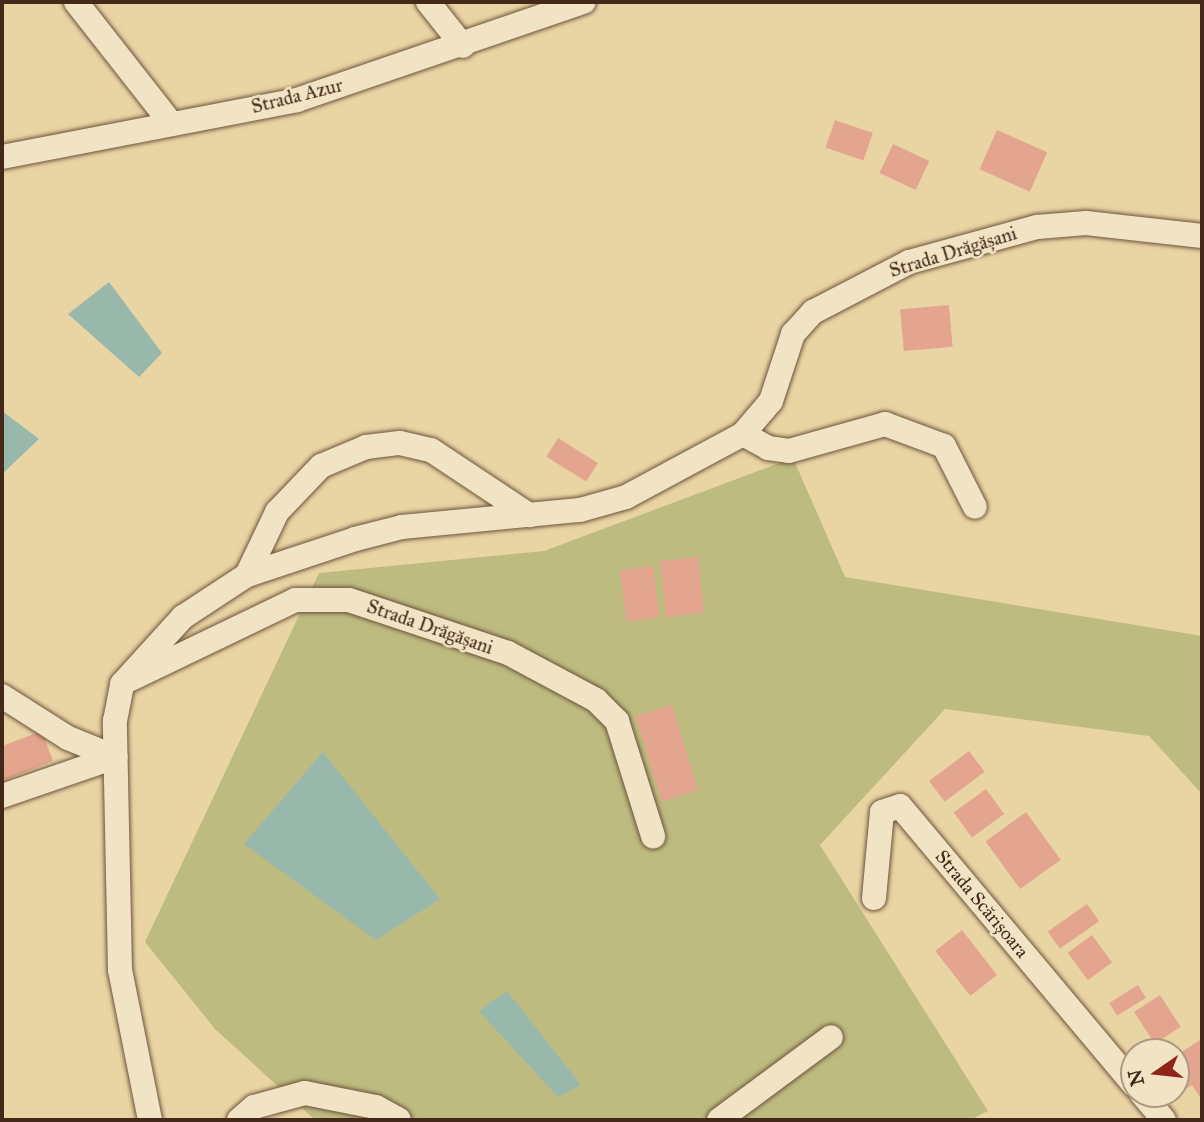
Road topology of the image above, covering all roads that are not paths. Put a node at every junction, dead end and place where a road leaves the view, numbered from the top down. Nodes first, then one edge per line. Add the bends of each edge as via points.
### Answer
1 (76, 2) edge
2 (428, 2) edge
3 (584, 2) edge
4 (463, 46) junction
5 (171, 123) junction
6 (2, 157) edge
7 (1202, 236) edge
8 (743, 434) junction
9 (975, 507) dead end
10 (529, 515) junction
11 (247, 575) junction
12 (122, 684) junction
13 (2, 696) edge
14 (115, 757) junction
15 (2, 796) edge
16 (653, 836) dead end
17 (874, 898) dead end
18 (831, 1037) dead end
19 (1120, 1068) edge
20 (150, 1120) edge
21 (239, 1120) edge
22 (399, 1120) edge
23 (719, 1120) edge

1 - 5 street
2 - 4 street
3 - 4 street, Strada Azur
4 - 5 street, Strada Azur via 297,100
5 - 6 street, Strada Azur
7 - 8 street, Strada Drăgășani via 1151,226 1037,227 869,278 813,312 793,334 771,401
8 - 9 street via 768,448 789,450 885,424 944,446
8 - 10 street, Strada Drăgășani via 626,496
10 - 11 street, Strada Drăgășani via 402,527
10 - 11 street via 431,450 400,443 366,447 321,466 278,512
11 - 12 street, Strada Drăgășani via 183,617
12 - 14 street
12 - 16 street, Strada Drăgășani via 295,600 349,600 508,653 596,700 617,721
13 - 14 street via 68,738
14 - 15 street
14 - 20 street via 120,970
17 - 19 street, Strada Scărișoara via 882,812 901,806
18 - 23 street
21 - 22 street via 254,1107 305,1093 376,1107

